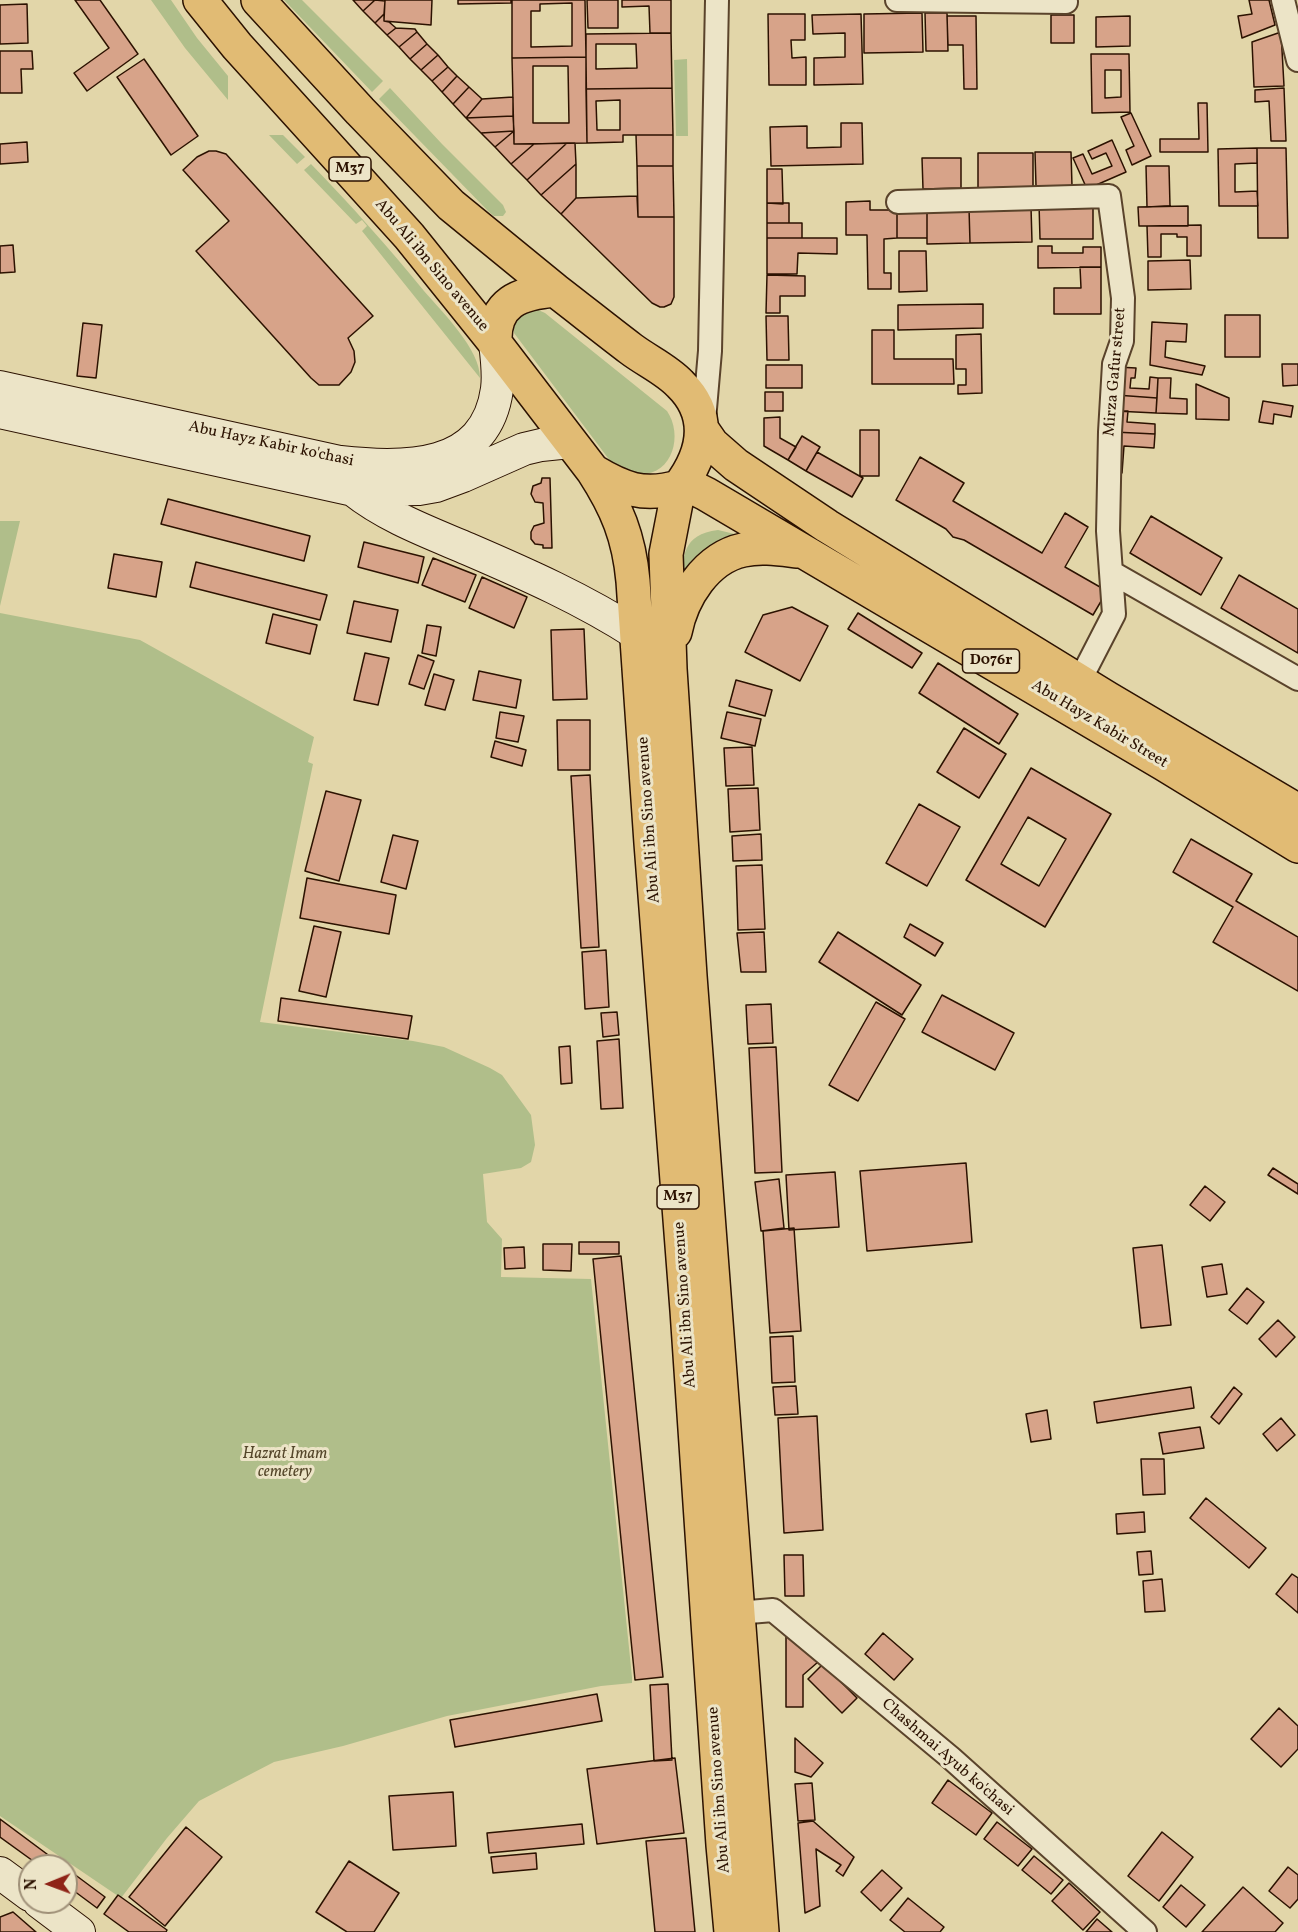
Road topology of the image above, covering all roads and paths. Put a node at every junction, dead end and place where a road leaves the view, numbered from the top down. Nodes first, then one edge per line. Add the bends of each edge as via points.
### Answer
1 (200, 0) edge
2 (258, 0) edge
3 (717, 0) edge
4 (897, 0) edge
5 (1283, 0) edge
6 (1066, 2) dead end
7 (1298, 60) edge
8 (898, 202) dead end
9 (555, 290) junction
10 (710, 341) junction
11 (495, 343) junction
12 (667, 374) junction
13 (0, 387) edge
14 (0, 412) edge
15 (703, 431) junction
16 (176, 437) junction
17 (570, 442) junction
18 (592, 471) junction
19 (679, 487) junction
20 (353, 490) junction
21 (806, 552) junction
22 (1111, 572) junction
23 (637, 634) junction
24 (670, 669) junction
25 (1298, 679) edge
26 (1080, 680) junction
27 (1298, 811) edge
28 (1298, 846) edge
29 (737, 1612) junction
30 (0, 1873) edge
31 (18, 1886) edge
32 (55, 1914) edge
33 (79, 1932) edge
34 (731, 1932) edge
35 (762, 1932) edge
36 (1145, 1932) edge

1 - 11 main road, Abu Ali ibn Sino avenue / M37 via 409,236
2 - 9 main road, M37 via 451,205
3 - 10 street
4 - 6 street
5 - 7 street
8 - 22 street, Mirza Gafur street via 1109,196 1123,298 1122,342 1113,364 1110,432
9 - 11 main road via 525,294 507,306 495,326
9 - 12 main road, M37
10 - 12 street via 692,367
10 - 15 street
11 - 16 main road, Abu Hayz Kabir ko'chasi via 497,390 479,433 469,444 432,462 409,466 340,462
11 - 17 main road, M37
12 - 15 main road, M37 via 687,393
13 - 16 main road, Abu Hayz Kabir ko'chasi
14 - 16 main road, Abu Hayz Kabir ko'chasi
15 - 19 main road, M37 via 692,470
15 - 26 main road, Abu Hayz Kabir Street / D076r via 736,465 827,526
16 - 20 main road, Abu Hayz Kabir ko'chasi
17 - 18 main road, M37
17 - 20 main road, Abu Hayz Kabir ko'chasi via 524,449 436,486
18 - 19 main road, M37 via 635,491
18 - 23 main road, Abu Ali ibn Sino avenue / M37 via 614,506 624,532 632,569
19 - 21 main road, Abu Hayz Kabir Street / D076r via 706,494
19 - 24 main road, Abu Ali ibn Sino avenue / M37 via 666,554
20 - 23 main road via 370,504 411,525 562,590
21 - 24 main road, D076r via 744,550 727,555 709,569 692,588 682,608
21 - 28 main road, Abu Hayz Kabir Street / D076r
22 - 25 street
22 - 26 street, Mirza Gafur street via 1114,614
23 - 34 main road, Abu Ali ibn Sino avenue / M37
24 - 29 main road, Abu Ali ibn Sino avenue / M37
26 - 27 main road, Abu Hayz Kabir Street / D076r
29 - 35 main road, Abu Ali ibn Sino avenue / M37
29 - 36 street, Chashmai Ayub ko'chasi via 773,1611 951,1758
30 - 31 main road
32 - 33 main road

